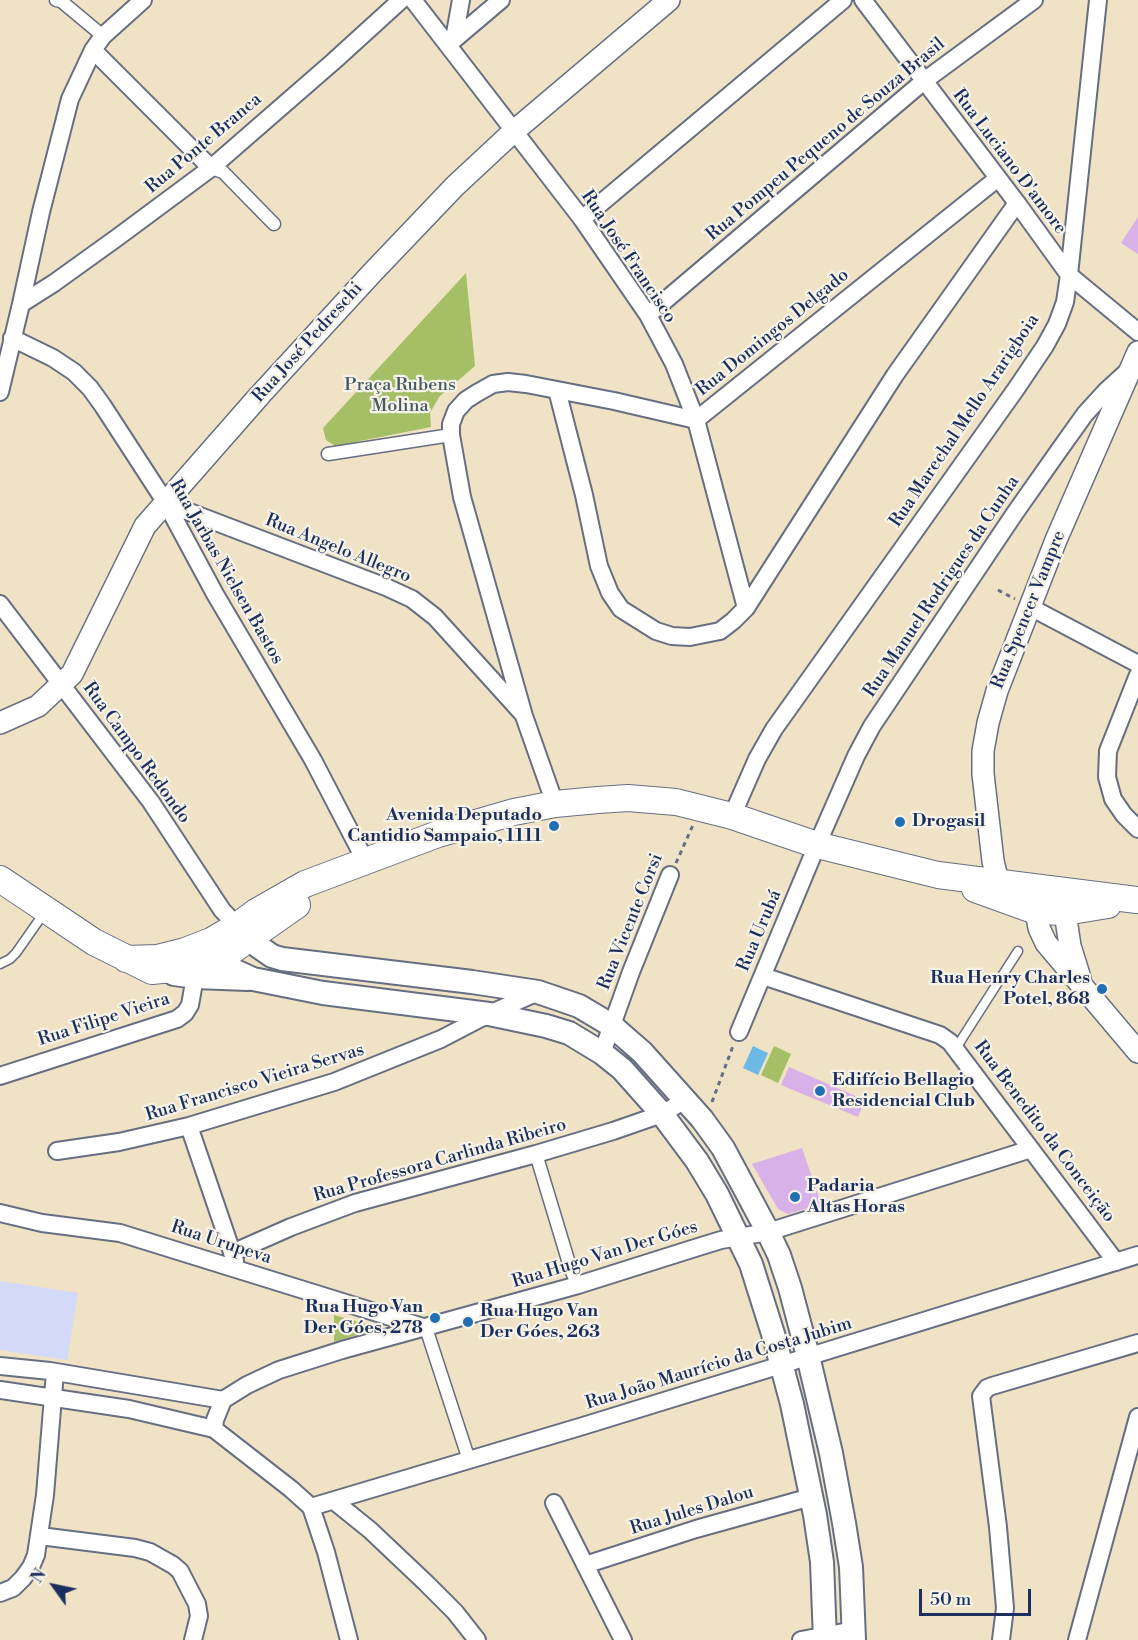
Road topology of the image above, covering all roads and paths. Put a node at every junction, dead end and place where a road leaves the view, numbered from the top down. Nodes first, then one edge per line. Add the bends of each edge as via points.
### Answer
1 (56, 0) edge
2 (143, 0) edge
3 (401, 0) edge
4 (413, 0) edge
5 (460, 0) edge
6 (501, 0) edge
7 (669, 0) edge
8 (843, 0) edge
9 (863, 0) edge
10 (1034, 0) edge
11 (1098, 0) edge
12 (104, 36) junction
13 (452, 42) junction
14 (93, 50) junction
15 (924, 81) junction
16 (513, 132) junction
17 (211, 168) junction
18 (998, 178) junction
19 (1017, 203) junction
20 (582, 219) junction
21 (274, 224) dead end
22 (1069, 275) junction
23 (21, 304) junction
24 (648, 315) junction
25 (1138, 332) edge
26 (12, 338) junction
27 (1134, 361) edge
28 (556, 390) junction
29 (0, 392) edge
30 (696, 420) junction
31 (451, 435) junction
32 (328, 454) dead end
33 (166, 503) junction
34 (0, 604) edge
35 (1030, 607) junction
36 (746, 608) junction
37 (1138, 664) edge
38 (1138, 675) edge
39 (62, 685) junction
40 (524, 716) junction
41 (0, 723) edge
42 (555, 804) junction
43 (701, 808) junction
44 (732, 816) junction
45 (1138, 829) edge
46 (817, 845) junction
47 (363, 863) junction
48 (670, 875) joint
49 (938, 875) junction
50 (0, 879) edge
51 (998, 882) junction
52 (1049, 900) junction
53 (1138, 900) edge
54 (46, 910) junction
55 (243, 933) junction
56 (216, 950) junction
57 (1018, 951) dead end
58 (126, 959) junction
59 (0, 964) edge
60 (152, 971) junction
61 (763, 976) junction
62 (195, 977) junction
63 (253, 979) junction
64 (1083, 987) junction
65 (538, 993) junction
66 (489, 1014) junction
67 (611, 1025) junction
68 (739, 1032) joint
69 (956, 1048) junction
70 (1138, 1052) edge
71 (602, 1053) junction
72 (0, 1076) edge
73 (686, 1100) junction
74 (662, 1114) junction
75 (702, 1119) junction
76 (189, 1126) junction
77 (1031, 1149) junction
78 (57, 1151) dead end
79 (536, 1154) junction
80 (0, 1213) edge
81 (768, 1232) junction
82 (739, 1238) junction
83 (232, 1253) junction
84 (1138, 1255) edge
85 (1116, 1262) junction
86 (238, 1270) junction
87 (579, 1285) junction
88 (426, 1328) junction
89 (1138, 1343) edge
90 (808, 1356) junction
91 (781, 1365) junction
92 (0, 1366) edge
93 (55, 1372) junction
94 (0, 1390) edge
95 (53, 1399) junction
96 (223, 1400) junction
97 (1138, 1417) edge
98 (214, 1429) junction
99 (469, 1460) junction
100 (811, 1497) junction
101 (334, 1501) junction
102 (554, 1503) dead end
103 (311, 1507) junction
104 (40, 1536) junction
105 (585, 1565) junction
106 (0, 1593) edge
107 (854, 1635) edge
108 (825, 1637) edge
109 (193, 1640) edge
110 (349, 1640) edge
111 (477, 1640) edge
112 (623, 1640) edge
113 (801, 1640) edge
114 (1001, 1640) edge
115 (1077, 1640) edge

1 - 12 street
2 - 12 street
3 - 17 street, Rua Ponte Branca
4 - 13 street, Rua José Francisco
5 - 13 street
6 - 13 street
7 - 16 street, Rua José Pedreschi
8 - 20 street
9 - 15 street, Rua Luciano D'amore
10 - 15 street, Rua Pompeu Pequeno de Souza Brasil
11 - 22 street, Rua Marechal Mello Ararigboia
12 - 14 street
13 - 16 street, Rua José Francisco
14 - 17 street
14 - 23 street via 63,121
15 - 18 street, Rua Luciano D'amore
15 - 24 street, Rua Pompeu Pequeno de Souza Brasil
16 - 20 street, Rua José Francisco
16 - 33 street, Rua José Pedreschi via 372,273
17 - 21 street via 223,172
17 - 23 street, Rua Ponte Branca
18 - 19 street, Rua Luciano D'amore
18 - 30 street, Rua Domingos Delgado
19 - 22 street, Rua Luciano D'amore
19 - 36 street via 894,375
20 - 24 street, Rua José Francisco
22 - 25 street, Rua Luciano D'amore
22 - 44 street, Rua Marechal Mello Ararigboia via 1065,302 1045,346 774,729
23 - 26 street
24 - 30 street, Rua José Francisco via 674,364
26 - 29 street
26 - 33 street, Rua Jarbas Nielsen Bastos via 53,358 90,388
27 - 35 street, Rua Spencer Vampre
27 - 46 street, Rua Manuel Rodrigues da Cunha via 1085,414 896,688 856,756
28 - 30 street, Rua Domingos Delgado
28 - 31 street, Rua Domingos Delgado via 508,382 494,384 466,400 456,411 450,424
28 - 36 street via 599,566 621,609 656,631 690,637 720,631
30 - 36 street, Rua José Francisco
31 - 32 street
31 - 40 street, Rua Domingos Delgado via 462,497
33 - 39 street, Rua José Pedreschi via 145,526 72,674
33 - 40 street, Rua Angelo Allegro via 412,599 435,617
33 - 47 street, Rua Jarbas Nielsen Bastos via 313,760
34 - 39 street, Rua Campo Redondo
35 - 37 street
35 - 51 street, Rua Spencer Vampre via 997,692 983,751 985,801
38 - 45 street via 1108,751 1107,777 1113,799
39 - 41 street, Rua José Pedreschi via 38,706
39 - 55 street, Rua Campo Redondo via 151,802 222,910
40 - 42 street, Rua Domingos Delgado
42 - 43 main road via 628,798
42 - 47 main road via 475,822
43 - 44 main road
43 - 48 path, Rua Vicente Corsi
44 - 46 main road
46 - 49 main road
46 - 61 street, Rua Urubá
47 - 55 main road via 305,884 256,912
48 - 67 street, Rua Vicente Corsi
49 - 51 main road
49 - 52 main road
50 - 54 main road
51 - 52 main road
52 - 53 main road
52 - 64 street
52 - 64 street via 1039,928 1046,943
54 - 58 main road
54 - 59 lane via 16,953
55 - 56 main road
55 - 65 main road via 272,956 282,959
56 - 58 main road
56 - 60 main road via 191,967
56 - 63 main road via 234,972
57 - 69 lane
58 - 60 main road
60 - 62 main road
61 - 68 street, Rua Urubá
61 - 69 street, Rua Benedito da Conceição via 940,1035
62 - 63 main road
62 - 72 street, Rua Filipe Vieira via 190,1005 177,1019
63 - 66 main road via 323,993
64 - 70 street
65 - 66 street, Rua Francisco Vieira Servas
65 - 67 main road via 579,1006
66 - 71 main road via 569,1033
66 - 76 street, Rua Francisco Vieira Servas via 366,1071
67 - 71 street, Rua Vicente Corsi
67 - 73 main road
68 - 75 path
69 - 77 street, Rua Benedito da Conceição
71 - 74 main road via 622,1069
73 - 74 street, Rua Professora Carlinda Ribeiro
73 - 75 main road
74 - 79 street, Rua Professora Carlinda Ribeiro
74 - 82 main road via 697,1161
75 - 81 main road via 723,1148
76 - 78 street, Rua Francisco Vieira Servas
76 - 83 street
77 - 81 street, Rua Hugo Van Der Góes
77 - 85 street, Rua Benedito da Conceição
79 - 83 street, Rua Professora Carlinda Ribeiro via 355,1203
79 - 87 street
80 - 86 street, Rua Urupeva via 120,1233
81 - 82 street, Rua Hugo Van Der Góes
81 - 90 main road via 779,1255
82 - 87 street, Rua Hugo Van Der Góes
82 - 91 main road via 751,1264
83 - 86 street
84 - 85 street, Rua João Maurício da Costa Jubim
85 - 90 street, Rua João Maurício da Costa Jubim
86 - 88 street, Rua Urupeva
87 - 88 street, Rua Hugo Van Der Góes
88 - 96 street, Rua Hugo Van Der Góes via 279,1370
88 - 99 street
89 - 114 street via 992,1386 981,1396 1005,1608
90 - 91 street, Rua João Maurício da Costa Jubim
90 - 107 main road via 844,1523 851,1567
91 - 99 street, Rua João Maurício da Costa Jubim
91 - 100 main road
92 - 93 street
93 - 95 street
93 - 96 street
94 - 95 street
95 - 98 street via 129,1409
95 - 104 street
96 - 98 street
97 - 115 street
98 - 103 street
99 - 101 street, Rua João Maurício da Costa Jubim
100 - 105 street, Rua Jules Dalou
100 - 108 main road via 822,1562
101 - 103 street, Rua João Maurício da Costa Jubim
101 - 111 street via 426,1583
102 - 105 street
103 - 110 street
104 - 106 street via 34,1561 23,1578
104 - 109 street via 135,1548 173,1565 196,1604 199,1616
105 - 112 street
107 - 108 street
108 - 113 street

